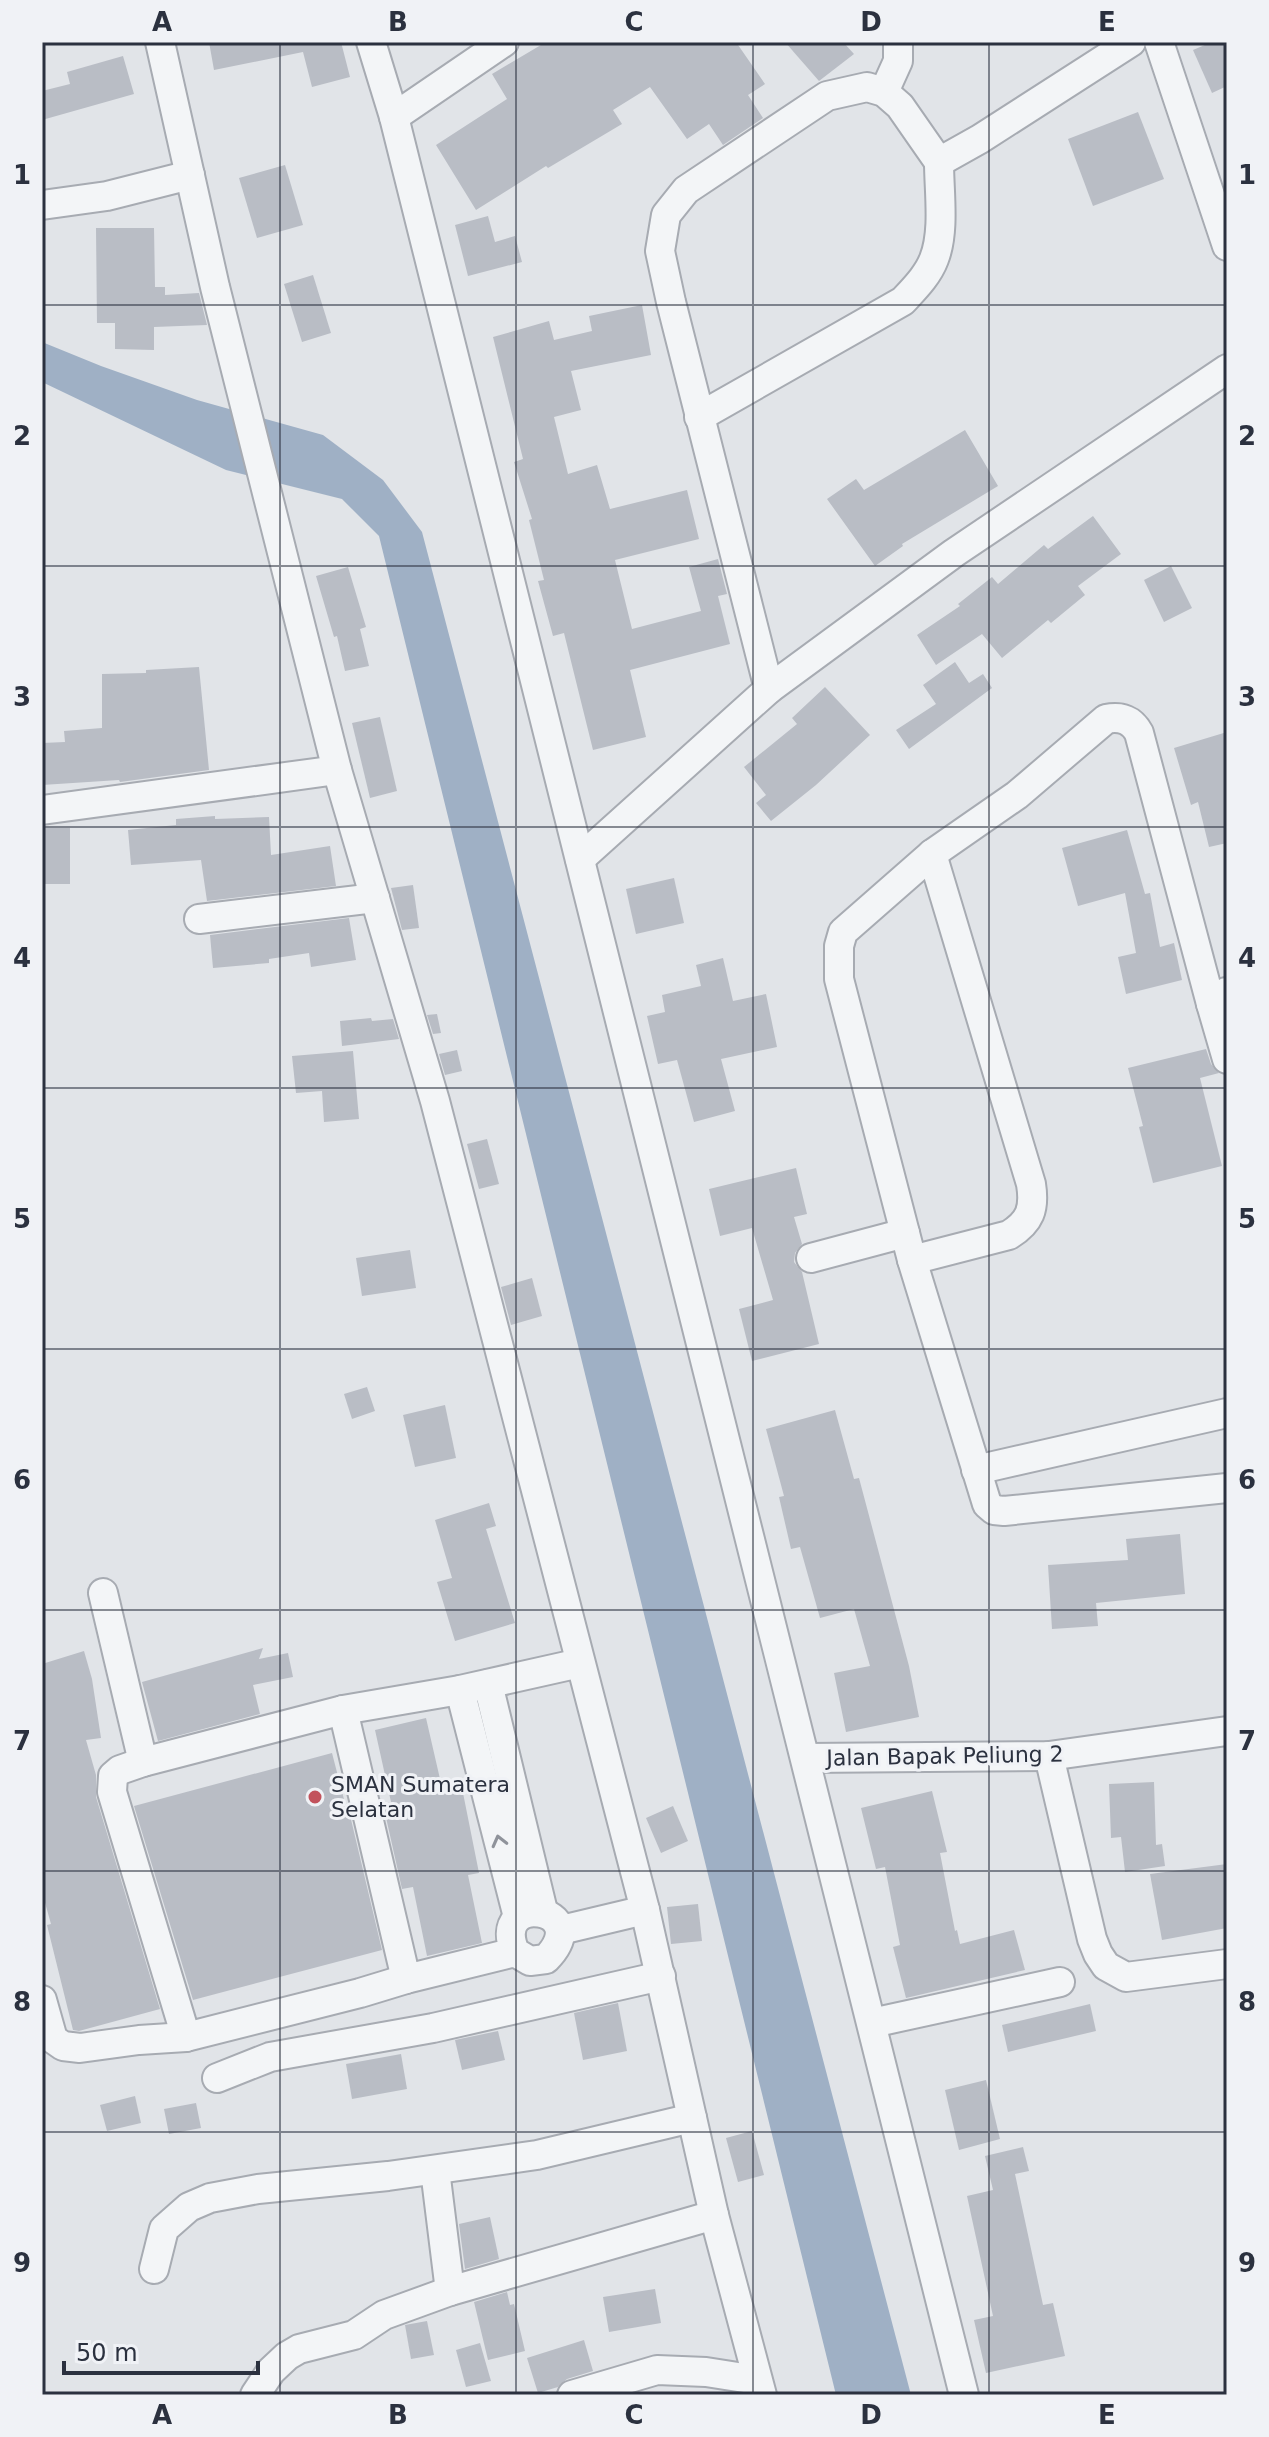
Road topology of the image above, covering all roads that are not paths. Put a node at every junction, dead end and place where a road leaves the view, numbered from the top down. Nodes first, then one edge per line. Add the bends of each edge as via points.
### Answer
1 (160, 42) edge
2 (371, 42) edge
3 (504, 42) edge
4 (898, 42) edge
5 (1131, 42) edge
6 (1159, 42) edge
7 (884, 92) junction
8 (394, 117) junction
9 (939, 162) junction
10 (190, 175) junction
11 (42, 205) edge
12 (1227, 246) edge
13 (1227, 369) edge
14 (699, 417) junction
15 (769, 689) junction
16 (337, 770) junction
17 (42, 810) edge
18 (932, 854) junction
19 (580, 859) junction
20 (375, 898) junction
21 (199, 919) dead end
22 (1219, 998) edge
23 (1227, 1059) edge
24 (909, 1246) junction
25 (811, 1258) dead end
26 (1227, 1413) edge
27 (976, 1470) junction
28 (1227, 1488) edge
29 (103, 1593) dead end
30 (580, 1663) junction
31 (488, 1684) junction
32 (460, 1690) junction
33 (343, 1710) junction
34 (1227, 1731) edge
35 (1049, 1756) junction
36 (806, 1758) junction
37 (143, 1762) junction
38 (645, 1910) junction
39 (541, 1920) junction
40 (515, 1952) junction
41 (1227, 1964) edge
42 (661, 1976) junction
43 (406, 1979) junction
44 (1060, 1982) dead end
45 (42, 2000) edge
46 (872, 2023) junction
47 (186, 2037) junction
48 (217, 2078) dead end
49 (692, 2118) junction
50 (435, 2170) junction
51 (714, 2215) junction
52 (154, 2269) dead end
53 (450, 2291) junction
54 (760, 2388) edge
55 (255, 2395) edge
56 (572, 2395) edge
57 (964, 2395) edge

1 - 10 street
2 - 8 street
3 - 8 street
4 - 7 street via 898,61
5 - 9 street
6 - 12 street
7 - 9 street
7 - 14 street via 867,87 827,96 686,190 666,215 660,251
8 - 19 street
9 - 14 street via 935,258 903,301
10 - 11 street via 107,196
10 - 16 street
13 - 15 street via 954,553
14 - 15 street
15 - 19 street
16 - 17 street
16 - 20 street
18 - 22 street via 1017,795 1106,719 1127,719 1139,733
18 - 24 street via 843,932 837,963
18 - 24 street via 1034,1202 1030,1217 1009,1235
19 - 36 street
20 - 21 street
20 - 30 street via 435,1101
22 - 23 street
24 - 25 street
24 - 27 street
26 - 27 street
27 - 28 street via 987,1504 1004,1511
29 - 37 street
30 - 31 street
30 - 38 street
31 - 32 street
31 - 39 street
32 - 33 street
39 -> 32 street
33 - 37 street
33 - 43 street
34 - 35 street, Jalan Bapak Peliung 2
35 - 36 street, Jalan Bapak Peliung 2
35 - 41 street via 1092,1939 1106,1966 1126,1977
36 - 46 street
37 - 47 street via 116,1773 112,1792
38 - 39 street
38 - 42 street
39 - 40 street via 512,1928
39 - 40 street via 558,1947 546,1959 530,1961
40 - 43 street
42 - 48 street via 433,2028 270,2057
42 - 49 street
43 - 47 street
44 - 46 street
45 - 47 street via 53,2039 63,2046
46 - 57 street
49 - 50 street via 537,2155
49 - 51 street
50 - 52 street via 210,2198 189,2207 164,2229
50 - 53 street
51 - 53 street
51 - 54 street
53 - 55 street via 384,2315 354,2335 299,2349 271,2371
54 - 56 street via 706,2372 657,2370

